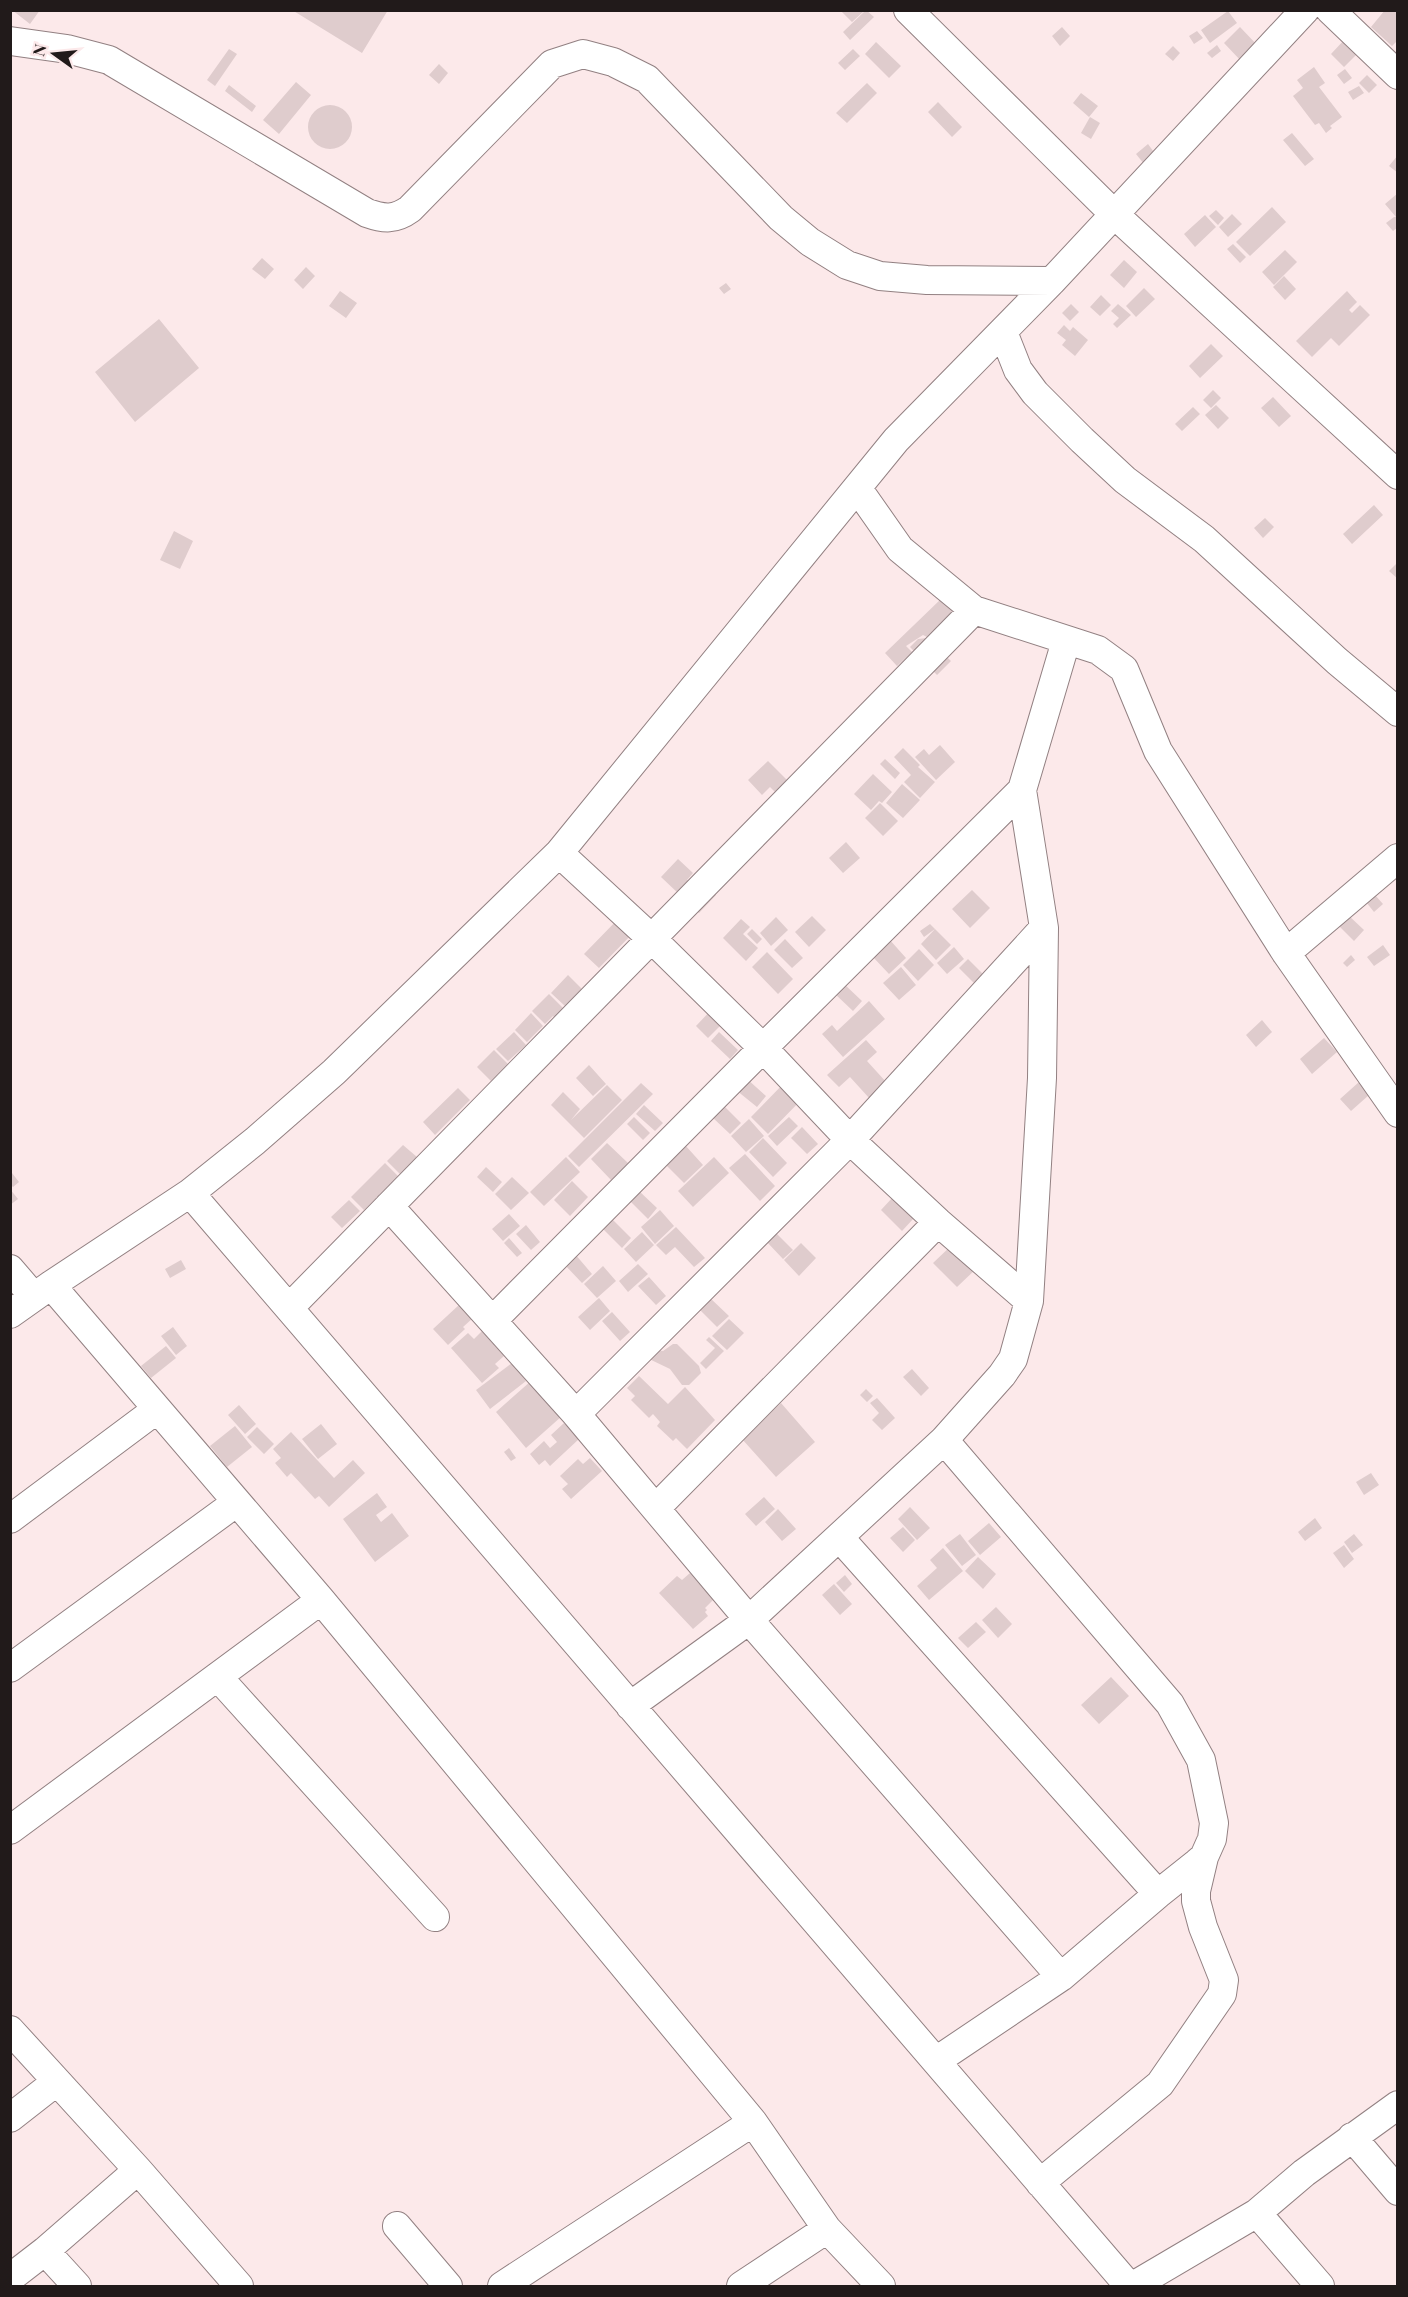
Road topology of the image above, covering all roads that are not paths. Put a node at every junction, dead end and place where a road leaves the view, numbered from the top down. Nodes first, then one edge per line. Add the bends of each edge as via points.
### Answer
1 (908, 10) edge
2 (1305, 10) edge
3 (1330, 10) edge
4 (10, 41) edge
5 (1398, 75) edge
6 (1114, 214) junction
7 (1052, 281) junction
8 (1002, 332) junction
9 (1398, 475) edge
10 (858, 489) junction
11 (974, 610) junction
12 (1066, 641) junction
13 (1398, 712) edge
14 (1022, 790) junction
15 (560, 853) junction
16 (1398, 858) edge
17 (1044, 928) junction
18 (651, 938) junction
19 (1286, 953) junction
20 (763, 1048) junction
21 (1398, 1113) edge
22 (850, 1140) junction
23 (190, 1193) junction
24 (389, 1206) junction
25 (939, 1222) junction
26 (10, 1269) edge
27 (42, 1291) junction
28 (1029, 1301) junction
29 (289, 1308) junction
30 (10, 1314) edge
31 (493, 1320) junction
32 (156, 1410) junction
33 (576, 1414) junction
34 (944, 1440) junction
35 (237, 1502) junction
36 (656, 1508) junction
37 (10, 1519) edge
38 (838, 1537) junction
39 (321, 1600) junction
40 (749, 1620) junction
41 (10, 1668) edge
42 (218, 1677) junction
43 (630, 1706) junction
44 (10, 1830) edge
45 (1204, 1857) junction
46 (1158, 1894) junction
47 (435, 1917) dead end
48 (1061, 1977) junction
49 (10, 2030) edge
50 (936, 2061) junction
51 (56, 2082) junction
52 (1398, 2105) edge
53 (10, 2118) edge
54 (753, 2122) junction
55 (1352, 2137) junction
56 (138, 2170) junction
57 (1040, 2183) junction
58 (1398, 2191) edge
59 (1257, 2213) junction
60 (397, 2226) dead end
61 (827, 2229) junction
62 (45, 2251) junction
63 (10, 2278) edge
64 (77, 2286) edge
65 (239, 2286) edge
66 (448, 2286) edge
67 (502, 2286) edge
68 (741, 2286) edge
69 (881, 2286) edge
70 (1131, 2286) edge
71 (1320, 2286) edge

1 - 6 street
2 - 6 street
3 - 5 street
4 - 7 street via 109,60 368,213 390,218 410,210 552,64 584,54 613,62 647,79 781,218 847,265 880,276 927,280
6 - 7 street
6 - 9 street
7 - 8 street
8 - 10 street via 896,440
8 - 13 street via 1018,370 1035,393 1082,440 1125,480 1204,539
10 - 11 street via 900,549
10 - 15 street
11 - 12 street
11 - 18 street
12 - 14 street
12 - 19 street via 1098,650 1124,669 1158,751
14 - 17 street
14 - 20 street
15 - 18 street
15 - 23 street via 334,1072
16 - 19 street
17 - 22 street
17 - 28 street via 1042,1078
18 - 20 street
18 - 24 street
19 - 21 street
20 - 22 street
20 - 31 street
22 - 25 street
22 - 33 street
23 - 27 street
23 - 29 street
24 - 29 street
24 - 31 street
25 - 28 street
25 - 36 street
26 - 27 street
27 - 30 street
27 - 32 street
28 - 34 street via 1013,1359
29 - 43 street
31 - 33 street
32 - 35 street
32 - 37 street
33 - 36 street
34 - 38 street
34 - 45 street via 1170,1704 1201,1760 1214,1823
35 - 39 street
35 - 41 street
36 - 40 street
38 - 40 street
38 - 46 street
39 - 42 street
39 - 54 street
40 - 43 street
40 - 48 street
42 - 44 street
42 - 47 street
43 - 50 street
45 - 46 street
45 - 57 street via 1196,1901 1224,1980 1222,1994 1160,2084
46 - 48 street
48 - 50 street
49 - 51 street
50 - 57 street
51 - 53 street
51 - 56 street
52 - 55 street
54 - 61 street
54 - 67 street
55 - 58 street
55 - 59 street
56 - 62 street
56 - 65 street
57 - 70 street
59 - 70 street
59 - 71 street
60 - 66 street
61 - 68 street
61 - 69 street
62 - 63 street
62 - 64 street

